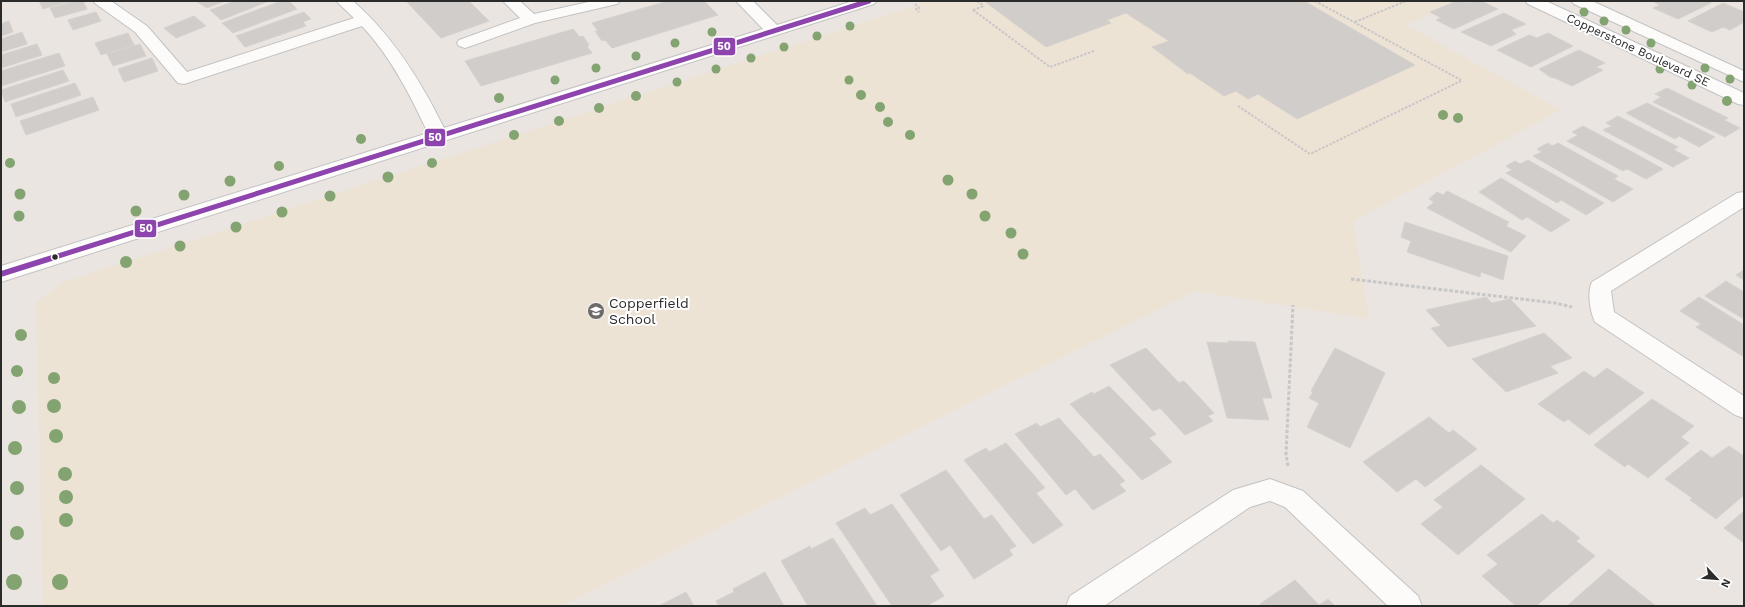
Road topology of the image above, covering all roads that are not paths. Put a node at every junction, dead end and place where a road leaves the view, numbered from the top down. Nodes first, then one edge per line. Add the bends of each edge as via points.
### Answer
1 (101, 1) edge
2 (344, 1) edge
3 (511, 1) edge
4 (612, 1) edge
5 (744, 1) edge
6 (869, 1) edge
7 (1533, 1) edge
8 (1579, 1) edge
9 (531, 19) junction
10 (365, 20) junction
11 (774, 31) junction
12 (465, 43) dead end
13 (1744, 77) edge
14 (1744, 100) edge
15 (439, 136) junction
16 (1744, 198) edge
17 (1, 274) edge
18 (1744, 408) edge
19 (1080, 606) edge
20 (1408, 606) edge

1 - 10 street via 140,29 184,79
2 - 10 street
3 - 9 street
4 - 9 street
5 - 11 street
6 - 11 street
7 - 14 street, Copperstone Boulevard SE
8 - 13 street, Copperstone Boulevard SE
9 - 12 street
10 - 15 street via 402,67
11 - 15 street
15 - 17 street
16 - 18 street via 1600,288 1603,316
19 - 20 street via 1242,498 1270,490 1294,499

